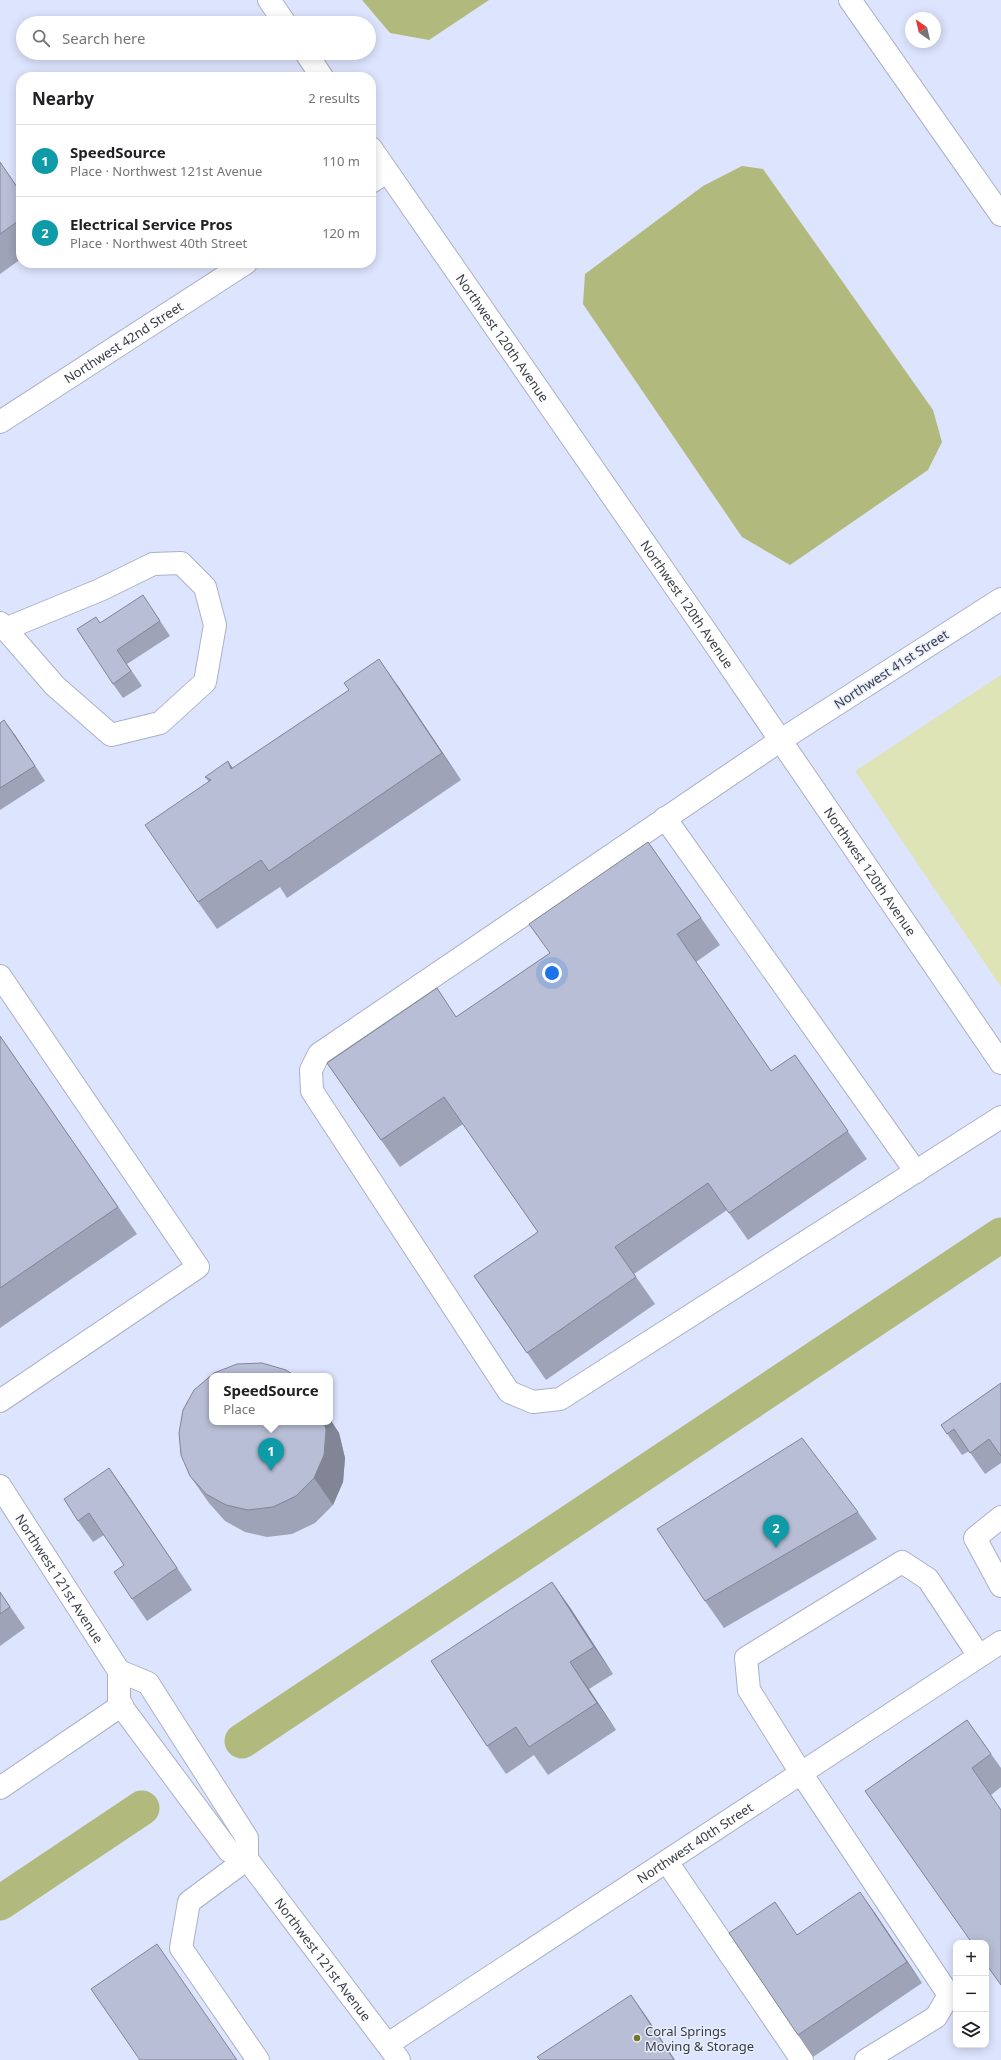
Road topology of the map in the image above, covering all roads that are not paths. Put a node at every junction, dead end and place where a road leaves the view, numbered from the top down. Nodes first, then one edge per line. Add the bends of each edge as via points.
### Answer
1 (269, 0) edge
2 (850, 0) edge
3 (280, 16) edge
4 (311, 60) edge
5 (319, 72) edge
6 (376, 166) edge
7 (379, 177) edge
8 (1001, 215) edge
9 (238, 268) edge
10 (0, 422) edge
11 (1001, 599) edge
12 (3, 626) edge
13 (781, 740) junction
14 (665, 818) junction
15 (0, 976) edge
16 (1001, 1063) edge
17 (1001, 1117) edge
18 (916, 1172) junction
19 (0, 1401) edge
20 (0, 1486) edge
21 (1001, 1517) edge
22 (1001, 1586) edge
23 (1001, 1642) edge
24 (979, 1656) junction
25 (119, 1671) junction
26 (122, 1705) junction
27 (801, 1773) junction
28 (0, 1788) edge
29 (247, 1859) junction
30 (667, 1862) junction
31 (394, 2052) edge
32 (258, 2060) edge
33 (802, 2060) edge
34 (866, 2060) edge

1 - 3 street
2 - 8 street
4 - 5 street
6 - 7 street, Northwest 120th Avenue
7 - 13 street, Northwest 120th Avenue
9 - 10 street, Northwest 42nd Street
11 - 13 street, Northwest 41st Street
12 - 12 street via 55,686 111,735 160,723 205,682 215,626 205,587 181,563 153,564 100,590
13 - 14 street, Northwest 41st Street
13 - 16 street, Northwest 120th Avenue
14 - 18 street
14 - 18 street, Northwest 41st Street via 319,1054 310,1070 312,1091 509,1392 532,1402 560,1399
15 - 19 street via 198,1267
17 - 18 street, Northwest 41st Street
20 - 25 street, Northwest 121st Avenue
21 - 22 street via 975,1538
23 - 24 street, Northwest 40th Street
24 - 27 street, Northwest 40th Street
24 - 27 street via 928,1579 902,1562 746,1658 749,1690
25 - 26 street, Northwest 121st Avenue via 119,1703
25 - 29 street via 148,1683 167,1710 247,1838
26 - 28 street
26 - 29 street, Northwest 121st Avenue via 229,1851
27 - 30 street, Northwest 40th Street
27 - 34 street via 949,1995 936,2017
29 - 31 street, Northwest 121st Avenue
29 - 32 street via 189,1902 181,1948
30 - 31 street, Northwest 40th Street
30 - 33 street

